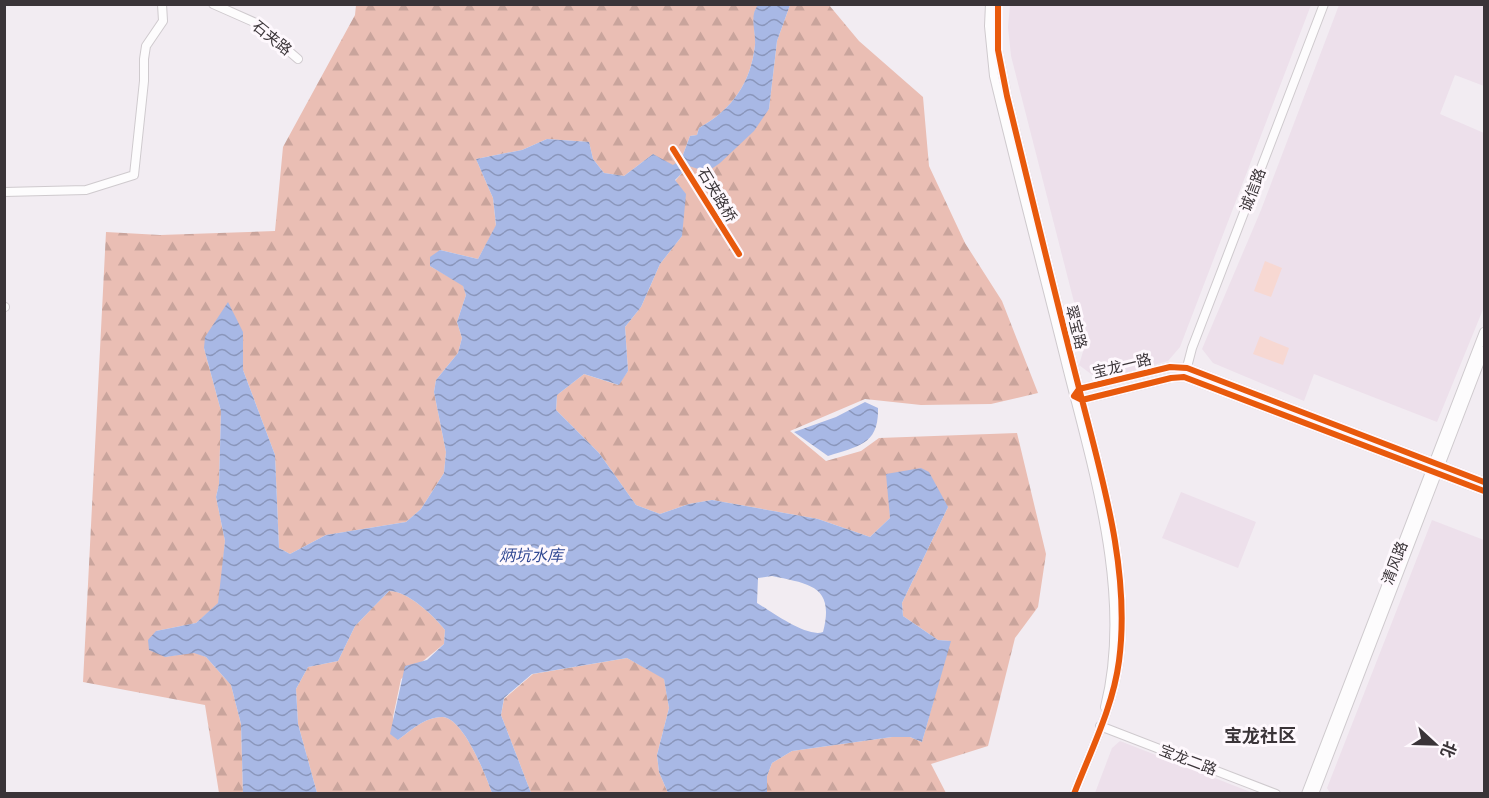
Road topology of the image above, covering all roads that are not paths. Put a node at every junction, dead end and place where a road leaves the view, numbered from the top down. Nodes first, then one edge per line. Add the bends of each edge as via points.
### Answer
1 (162, 4) edge
2 (213, 4) edge
3 (990, 4) edge
4 (998, 4) edge
5 (1324, 4) edge
6 (298, 59) dead end
7 (4, 192) edge
8 (1485, 332) edge
9 (1485, 351) edge
10 (1186, 368) junction
11 (1184, 377) junction
12 (1078, 395) junction
13 (1436, 467) junction
14 (1485, 482) edge
15 (1485, 491) edge
16 (1101, 726) junction
17 (1074, 794) edge
18 (1276, 794) edge
19 (1306, 794) edge
20 (1314, 794) edge

1 - 7 street via 163,21 146,46 134,175 86,190
2 - 6 street, 石夹路 via 256,23
3 - 12 street, 翠宝路 via 994,76
4 - 12 street, 翠宝路 via 1002,75
5 - 10 street, 诚信路
8 - 13 street, 清风路
9 - 13 street, 清风路
10 - 11 street, 诚信路
10 - 12 street, 宝龙一路 via 1170,367
10 - 13 street, 宝龙一路
11 - 12 street, 宝龙一路
11 - 13 street, 宝龙一路
12 - 16 street, 翠宝路 via 1112,570 1113,659
13 - 14 street, 宝龙一路
13 - 15 street, 宝龙一路
13 - 19 street, 清风路
13 - 20 street, 清风路
16 - 17 street, 翠宝路
16 - 18 street, 宝龙二路

